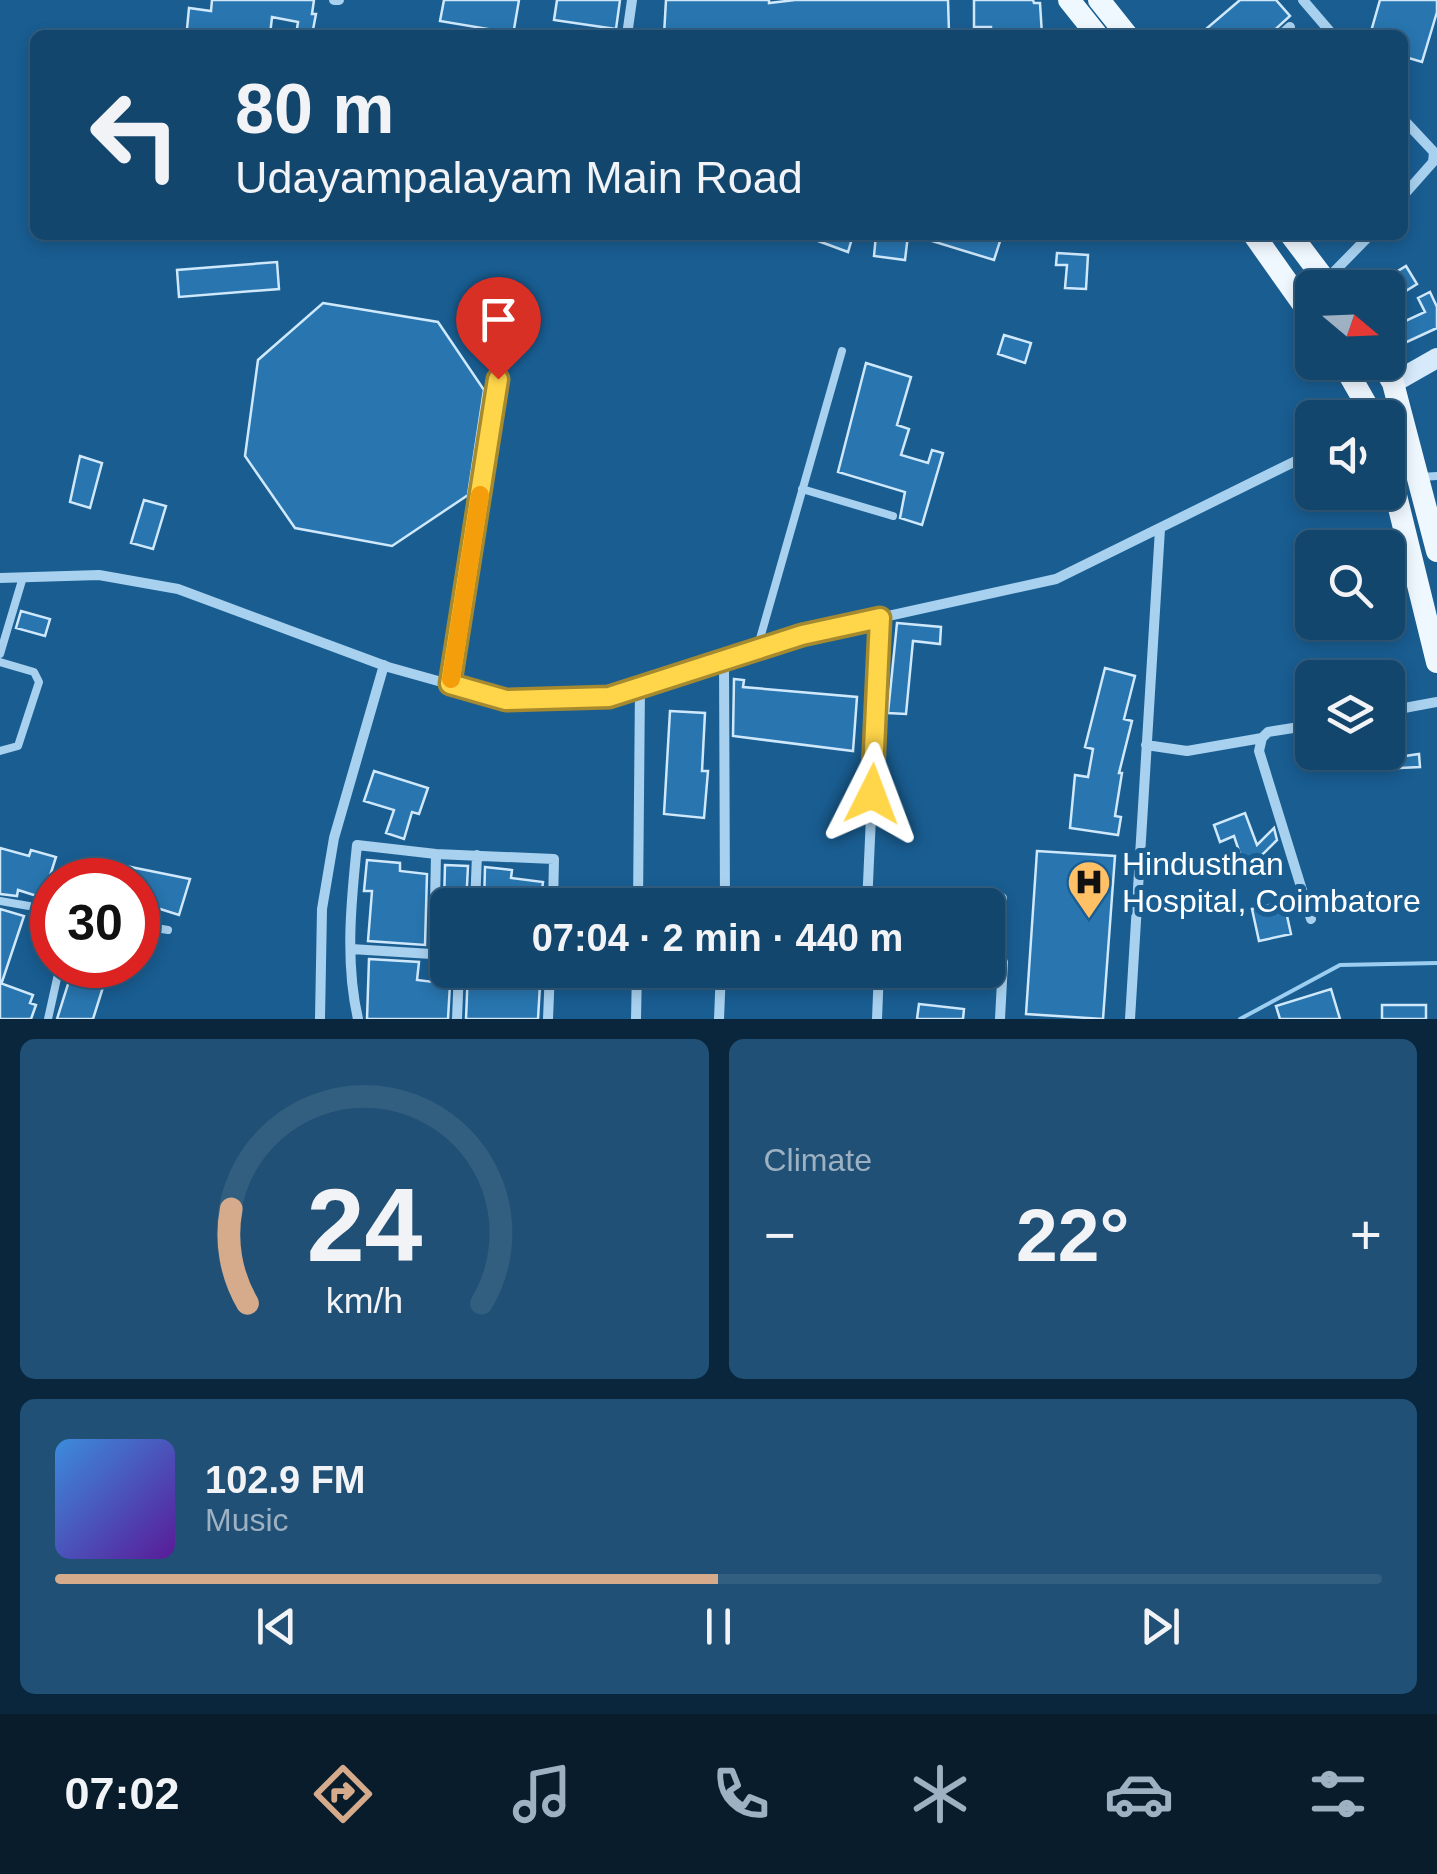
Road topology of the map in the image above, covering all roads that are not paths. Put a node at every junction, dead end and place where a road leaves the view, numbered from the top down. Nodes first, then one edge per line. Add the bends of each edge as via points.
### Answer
1 (632, 0) edge
2 (1069, 0) edge
3 (1099, 0) edge
4 (1303, 0) edge
5 (628, 30) edge
6 (1094, 30) edge
7 (1122, 30) edge
8 (1329, 30) edge
9 (1408, 124) edge
10 (1408, 190) edge
11 (1258, 240) edge
12 (1295, 240) edge
13 (1366, 240) edge
14 (1317, 270) edge
15 (1340, 270) edge
16 (1295, 292) edge
17 (842, 351) dead end
18 (1437, 358) edge
19 (1405, 368) edge
20 (498, 379) dead end
21 (1391, 380) edge
22 (1295, 461) edge
23 (1427, 476) edge
24 (802, 490) junction
25 (1431, 509) edge
26 (1400, 510) edge
27 (893, 516) dead end
28 (1160, 529) junction
29 (1437, 550) edge
30 (23, 577) junction
31 (0, 578) edge
32 (880, 618) junction
33 (756, 648) junction
34 (0, 654) edge
35 (724, 658) junction
36 (0, 662) edge
37 (1437, 662) edge
38 (384, 665) junction
39 (450, 684) junction
40 (640, 686) junction
41 (1437, 702) edge
42 (1405, 708) edge
43 (1295, 727) edge
44 (1262, 738) junction
45 (1146, 745) junction
46 (0, 751) edge
47 (436, 854) junction
48 (477, 855) junction
49 (435, 888) edge
50 (476, 888) edge
51 (553, 888) edge
52 (638, 888) edge
53 (724, 888) edge
54 (868, 888) edge
55 (0, 901) edge
56 (30, 906) edge
57 (1311, 920) dead end
58 (160, 929) edge
59 (168, 930) dead end
60 (351, 949) junction
61 (430, 954) edge
62 (55, 988) edge
63 (458, 988) edge
64 (549, 988) edge
65 (637, 988) edge
66 (720, 988) edge
67 (878, 988) edge
68 (1002, 988) edge
69 (48, 1019) edge
70 (320, 1019) edge
71 (358, 1019) edge
72 (457, 1019) edge
73 (548, 1019) edge
74 (636, 1019) edge
75 (719, 1019) edge
76 (876, 1019) edge
77 (1000, 1019) edge
78 (1130, 1019) edge

1 - 5 street
2 - 6 main road
3 - 7 main road
4 - 8 street
9 - 10 street via 1434,152
11 - 16 main road
12 - 14 main road
13 - 15 street
17 - 24 lane
18 - 19 street
20 - 39 street
21 - 23 main road
22 - 28 street
23 - 25 main road
24 - 27 lane
24 - 33 lane
25 - 29 main road
26 - 37 main road
28 - 32 street via 1056,579
28 - 45 street
30 - 31 street
30 - 34 lane
30 - 38 street via 99,575 178,589
32 - 33 street
32 - 54 street
33 - 35 street
35 - 40 street
35 - 53 street
36 - 46 lane via 34,672 39,682 18,746
38 - 39 street
38 - 70 street via 334,838 322,909
39 - 40 street via 506,700 609,697
40 - 52 street
41 - 42 street
43 - 44 street
44 - 45 street via 1188,751
44 - 57 street via 1259,751
45 - 78 street
47 - 48 street
47 - 49 street
47 - 60 street via 358,845
48 - 50 street
48 - 51 street via 554,860
55 - 56 lane
58 - 59 lane
60 - 61 street
60 - 71 street
62 - 69 lane
63 - 72 street
64 - 73 street
65 - 74 street
66 - 75 street
67 - 76 street
68 - 77 street

